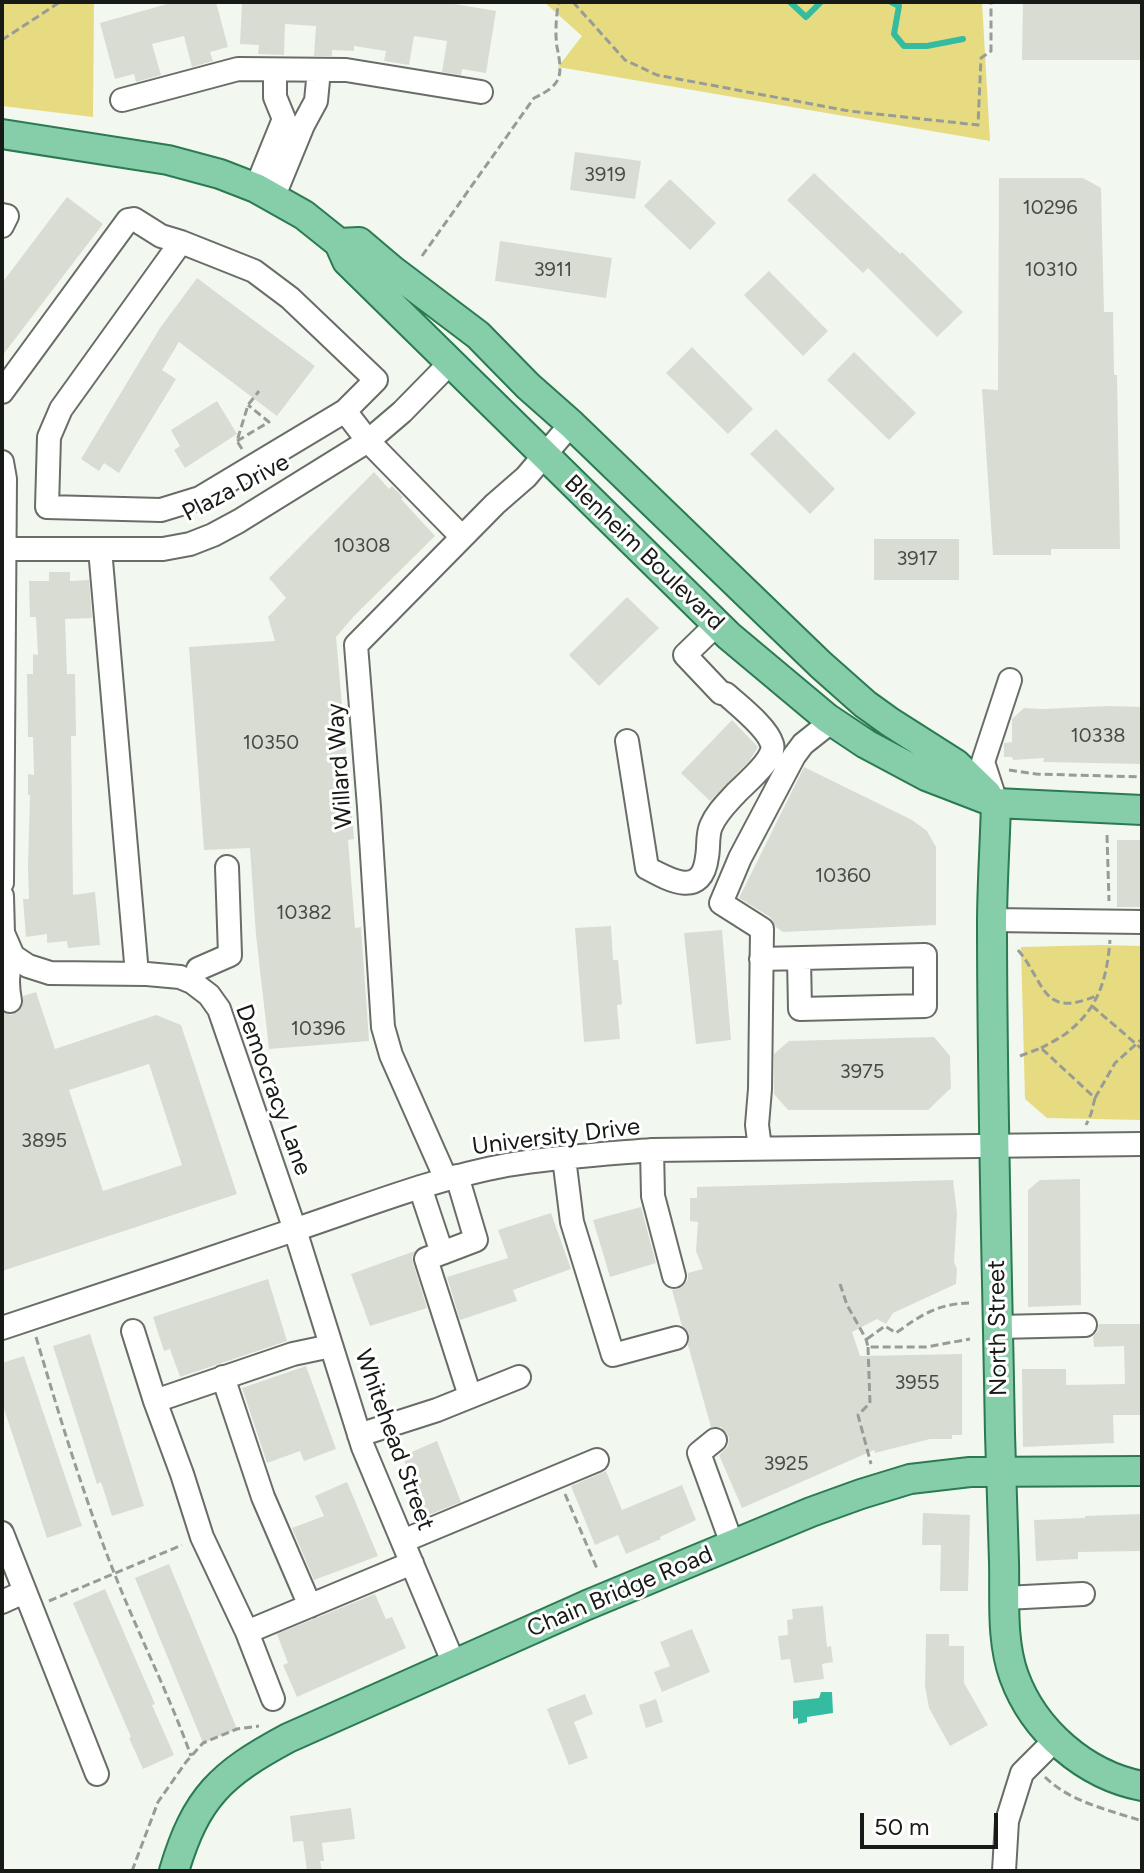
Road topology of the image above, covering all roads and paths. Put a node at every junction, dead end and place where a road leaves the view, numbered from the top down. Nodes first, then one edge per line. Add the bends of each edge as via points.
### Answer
1 (60, 2) edge
2 (559, 2) edge
3 (573, 2) edge
4 (991, 2) edge
5 (2, 40) edge
6 (275, 70) junction
7 (319, 70) junction
8 (481, 92) dead end
9 (122, 100) dead end
10 (294, 122) junction
11 (2, 134) edge
12 (264, 193) junction
13 (2, 215) edge
14 (2, 226) edge
15 (181, 242) junction
16 (339, 243) junction
17 (422, 256) dead end
18 (451, 362) junction
19 (259, 391) dead end
20 (2, 392) edge
21 (248, 405) junction
22 (345, 411) junction
23 (571, 424) junction
24 (368, 441) junction
25 (544, 454) junction
26 (2, 462) edge
27 (161, 510) junction
28 (462, 537) junction
29 (5, 549) junction
30 (100, 549) junction
31 (163, 549) junction
32 (717, 624) junction
33 (1010, 680) dead end
34 (832, 721) junction
35 (627, 741) dead end
36 (1005, 770) dead end
37 (2, 775) edge
38 (1142, 777) edge
39 (996, 803) junction
40 (1142, 810) edge
41 (1107, 835) dead end
42 (227, 867) dead end
43 (2, 883) edge
44 (2, 896) edge
45 (992, 920) junction
46 (1110, 921) junction
47 (1142, 922) edge
48 (1018, 950) dead end
49 (13, 956) junction
50 (768, 959) junction
51 (799, 959) junction
52 (198, 969) dead end
53 (137, 974) junction
54 (1098, 995) junction
55 (10, 1001) dead end
56 (1092, 1006) junction
57 (1142, 1039) edge
58 (1136, 1043) junction
59 (1041, 1048) junction
60 (1142, 1049) edge
61 (1020, 1056) dead end
62 (1095, 1098) junction
63 (1086, 1125) dead end
64 (1142, 1144) edge
65 (994, 1146) junction
66 (760, 1148) junction
67 (660, 1150) junction
68 (564, 1158) junction
69 (451, 1178) junction
70 (420, 1187) junction
71 (295, 1230) junction
72 (442, 1253) junction
73 (682, 1274) dead end
74 (840, 1284) dead end
75 (969, 1303) dead end
76 (30, 1318) junction
77 (1085, 1325) dead end
78 (998, 1327) junction
79 (2, 1328) edge
80 (133, 1331) dead end
81 (676, 1338) dead end
82 (866, 1339) junction
83 (970, 1339) dead end
84 (331, 1346) junction
85 (868, 1347) junction
86 (223, 1377) junction
87 (519, 1377) dead end
88 (470, 1396) junction
89 (155, 1401) junction
90 (359, 1435) junction
91 (715, 1440) dead end
92 (597, 1460) dead end
93 (871, 1464) dead end
94 (1142, 1471) edge
95 (1001, 1473) junction
96 (557, 1477) junction
97 (2, 1533) edge
98 (202, 1537) junction
99 (403, 1541) junction
100 (732, 1544) junction
101 (412, 1563) junction
102 (598, 1571) dead end
103 (114, 1573) junction
104 (1083, 1594) dead end
105 (1005, 1598) junction
106 (27, 1601) junction
107 (2, 1602) edge
108 (310, 1606) junction
109 (247, 1632) junction
110 (454, 1664) junction
111 (273, 1699) dead end
112 (1056, 1739) junction
113 (191, 1756) dead end
114 (97, 1774) dead end
115 (1043, 1775) dead end
116 (1134, 1786) edge
117 (1142, 1821) edge
118 (174, 1871) edge
119 (1004, 1871) edge

1 - 5 path
2 - 17 path via 561,70 556,84 534,98
3 - 4 path via 625,60 657,75 849,111 978,125 981,58 991,51
6 - 7 street
6 - 9 street via 238,69
6 - 10 street via 275,97
7 - 8 street
7 - 10 street via 316,101
10 - 12 street
11 - 12 main road, Blenheim Boulevard via 168,160
12 - 16 main road, Blenheim Boulevard
13 - 14 street via 7,216
15 - 20 street via 128,220
15 - 22 street via 254,271 376,380
15 - 27 street via 61,409 49,437 47,507
16 - 18 main road, Blenheim Boulevard via 347,261
16 - 23 main road, Blenheim Boulevard via 359,242 478,335
18 - 24 street, Plaza Drive
18 - 25 main road, Blenheim Boulevard
19 - 21 path
21 - 21 path via 269,422 237,441 241,429
22 - 24 street
22 - 27 street via 200,498
23 - 25 street, Willard Way
23 - 39 main road, Blenheim Boulevard via 821,665 865,704 956,764
24 - 28 street
24 - 31 street, Plaza Drive via 213,535
25 - 28 street, Willard Way
25 - 32 main road, Blenheim Boulevard
26 - 29 street
27 - 31 street
28 - 69 street, Willard Way via 356,645 383,1027 391,1055
29 - 30 street, Plaza Drive
29 - 37 street
30 - 31 street, Plaza Drive
30 - 53 street
32 - 34 main road, Blenheim Boulevard
32 - 35 street via 685,655 765,730 773,753 718,813 709,829 703,872 695,881 685,884 647,868
33 - 39 street via 983,762
34 - 39 main road, Blenheim Boulevard via 926,776
34 - 50 street via 794,756 721,903 762,929
36 - 38 path
37 - 43 street
39 - 40 main road, Blenheim Boulevard
39 - 45 main road, North Street
41 - 46 path
42 - 52 street via 230,955
44 - 49 street via 3,933
45 - 46 street
45 - 65 main road, North Street
46 - 47 street
46 - 54 path via 1108,969
48 - 54 path via 1054,1000 1069,1004
49 - 53 street, Democracy Lane via 50,973
49 - 55 street via 7,970
50 - 51 street
50 - 66 street
51 - 51 street via 925,955 925,1006 800,1009
53 - 71 street, Democracy Lane via 192,982 219,1009
54 - 56 path
56 - 58 path
56 - 59 path via 1067,1033
57 - 58 path
58 - 60 path
58 - 62 path via 1115,1063
59 - 61 path
59 - 62 path
62 - 63 path
64 - 65 street, University Drive
65 - 66 street, University Drive
65 - 78 main road, North Street
66 - 67 street, University Drive
67 - 68 street, University Drive
67 - 73 street via 653,1196
68 - 69 street, University Drive
68 - 81 street via 572,1222 613,1355
69 - 70 street, University Drive
69 - 72 street, Willard Way via 476,1240
70 - 71 street, University Drive
70 - 72 street
71 - 76 street, University Drive
71 - 84 street, Whitehead Street
72 - 88 street via 426,1259
74 - 82 path
75 - 82 path via 950,1303 896,1333 885,1326
76 - 79 street, University Drive
76 - 103 path
77 - 78 street
78 - 95 main road, North Street
80 - 89 street
82 - 85 path
83 - 85 path via 926,1347
84 - 86 street
84 - 90 street, Whitehead Street
85 - 93 path via 870,1403 858,1415
86 - 89 street
86 - 108 street via 263,1497
87 - 88 street
88 - 90 street
89 - 98 street
90 - 99 street, Whitehead Street
91 - 100 street via 699,1453
92 - 96 street
94 - 95 main road, Chain Bridge Road
95 - 100 main road, Chain Bridge Road via 910,1479
95 - 105 main road, North Street
96 - 99 street
96 - 102 path
97 - 106 street
98 - 103 path
98 - 109 street
99 - 101 street, Whitehead Street
100 - 110 main road, Chain Bridge Road
101 - 108 street
101 - 110 street, Whitehead Street
103 - 106 path
103 - 113 path
104 - 105 street
105 - 112 main road, North Street via 1014,1676
106 - 107 street
106 - 114 street
108 - 109 street
109 - 111 street
110 - 118 main road, Chain Bridge Road via 288,1738 235,1770 193,1819
112 - 116 main road, North Street via 1078,1758
112 - 119 street via 1022,1773 1007,1821
115 - 117 path via 1094,1806

